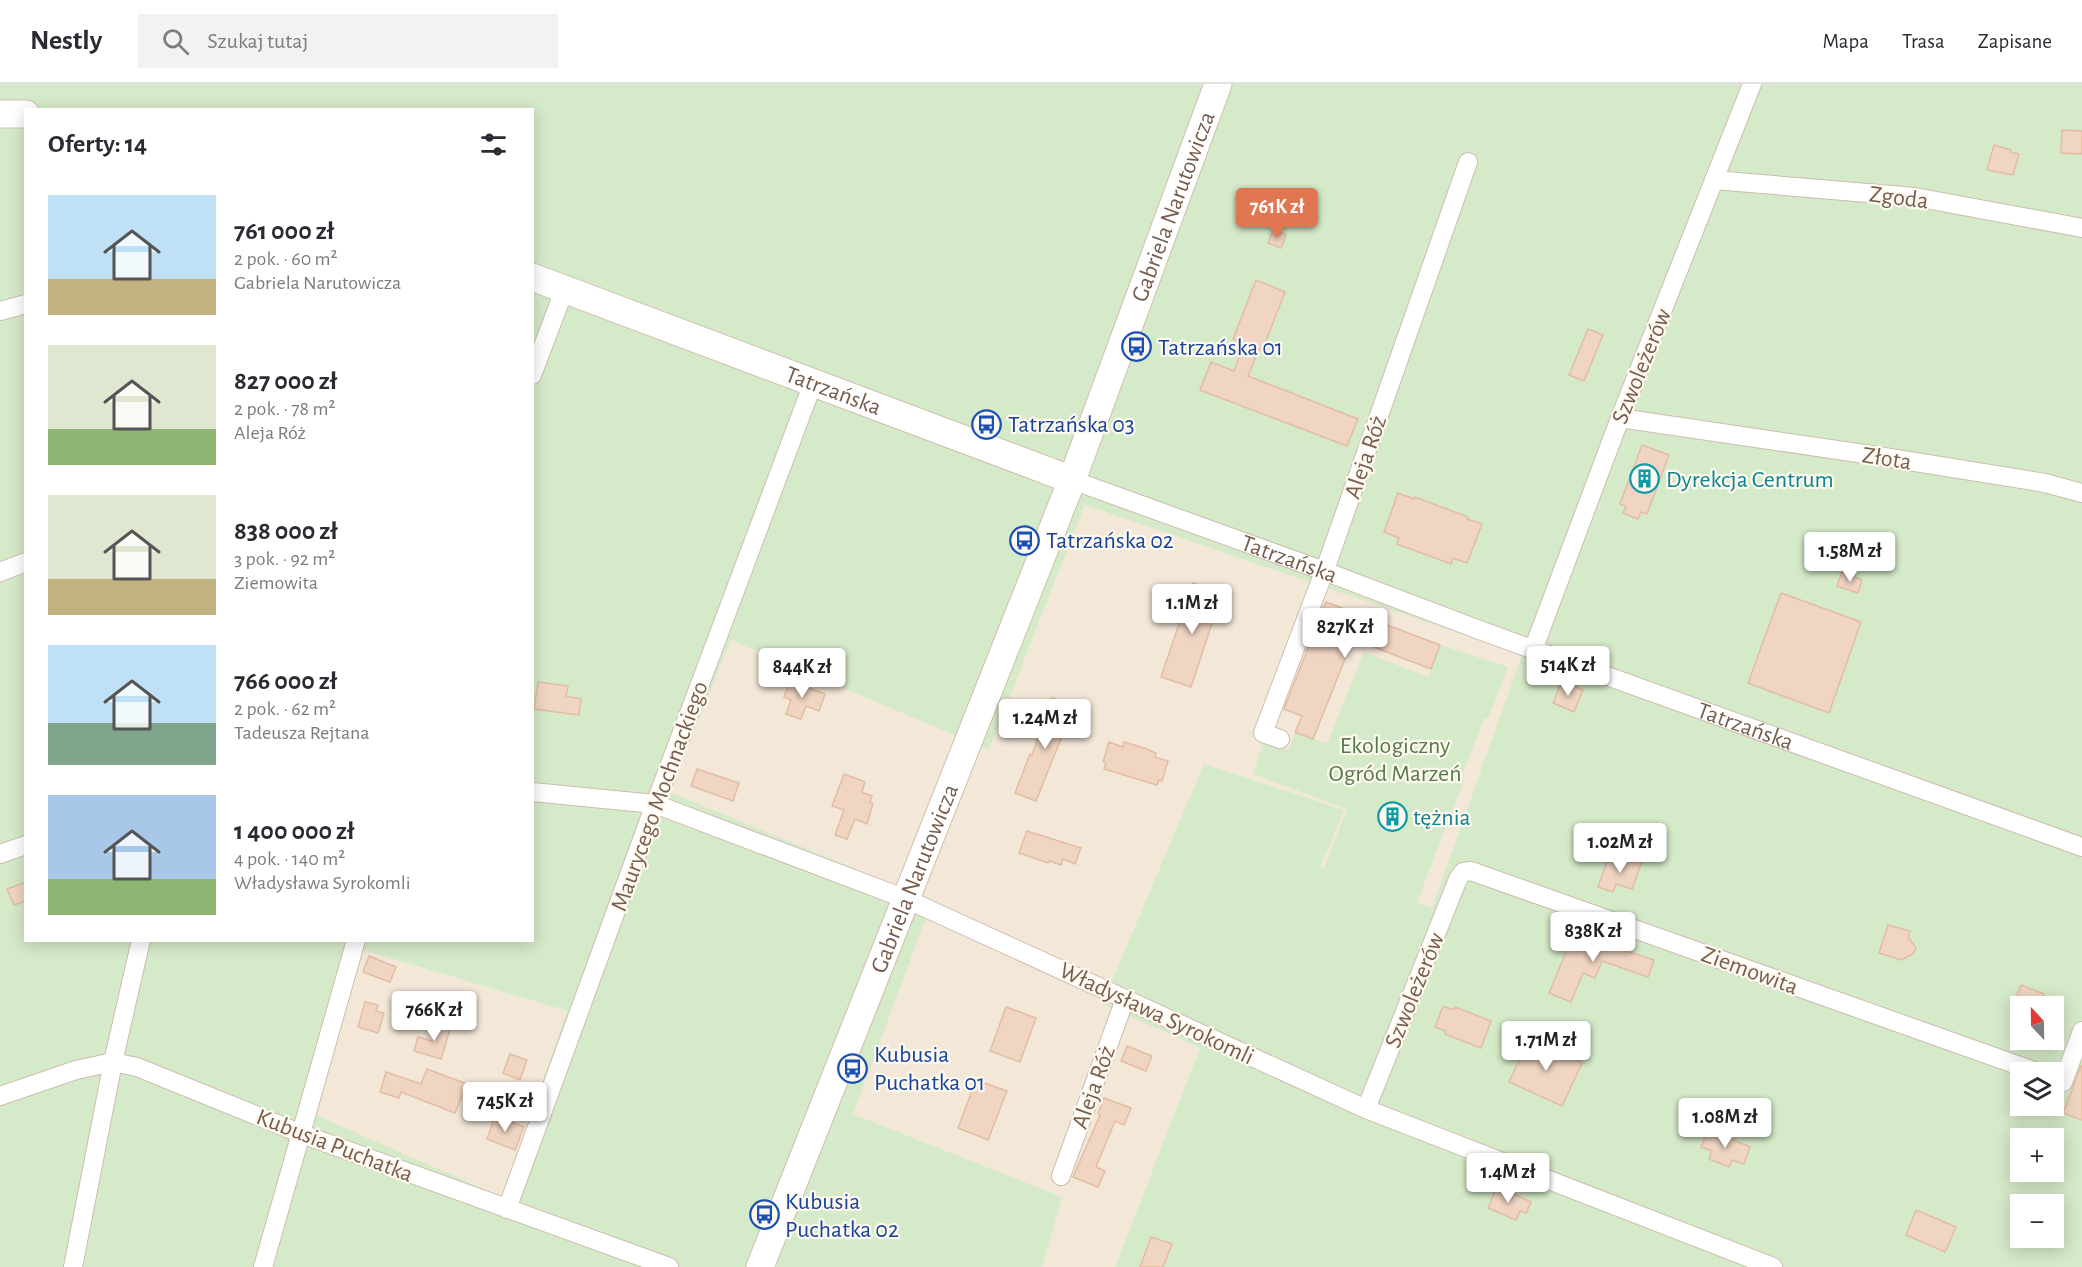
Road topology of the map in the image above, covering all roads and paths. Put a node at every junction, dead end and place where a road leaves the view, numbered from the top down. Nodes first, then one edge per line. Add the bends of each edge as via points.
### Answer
1 (1218, 84) edge
2 (1752, 84) edge
3 (0, 114) edge
4 (24, 114) edge
5 (1468, 162) dead end
6 (1714, 180) junction
7 (2082, 228) edge
8 (534, 278) edge
9 (565, 288) junction
10 (24, 305) edge
11 (0, 311) edge
12 (534, 370) edge
13 (813, 383) junction
14 (1620, 418) junction
15 (1072, 480) junction
16 (2082, 493) edge
17 (24, 563) edge
18 (1324, 571) junction
19 (0, 573) edge
20 (1533, 650) junction
21 (1280, 739) dead end
22 (534, 792) edge
23 (655, 804) junction
24 (24, 845) edge
25 (2082, 847) edge
26 (0, 855) edge
27 (1463, 872) joint
28 (906, 899) junction
29 (141, 942) edge
30 (355, 942) edge
31 (1125, 999) junction
32 (2082, 1031) edge
33 (113, 1062) junction
34 (2010, 1062) edge
35 (2064, 1068) edge
36 (0, 1096) edge
37 (1366, 1109) junction
38 (302, 1134) junction
39 (1060, 1176) dead end
40 (507, 1209) junction
41 (73, 1267) edge
42 (263, 1267) edge
43 (669, 1267) edge
44 (760, 1267) edge
45 (1773, 1267) edge

1 - 15 street, Gabriela Narutowicza
2 - 6 street, Szwoleżerów
3 - 4 street
5 - 18 street, Aleja Róż
6 - 7 street, Zgoda via 1915,197
6 - 14 street, Szwoleżerów
8 - 9 street, Tatrzańska
9 - 12 street
9 - 13 street, Tatrzańska
10 - 11 street
13 - 15 street, Tatrzańska
13 - 23 street, Maurycego Mochnackiego
14 - 16 street, Złota via 2045,483
14 - 20 street, Szwoleżerów
15 - 18 street, Tatrzańska
15 - 28 street, Gabriela Narutowicza
17 - 19 street
18 - 20 street, Tatrzańska
18 - 21 street, Aleja Róż via 1263,733
20 - 25 street, Tatrzańska
22 - 23 street, Władysława Syrokomli
23 - 28 street, Władysława Syrokomli
23 - 40 street, Maurycego Mochnackiego
24 - 26 street
27 - 34 street, Ziemowita via 1471,871
27 - 37 street, Szwoleżerów
28 - 31 street, Władysława Syrokomli
28 - 44 street, Gabriela Narutowicza
29 - 33 street
30 - 38 street
31 - 37 street, Władysława Syrokomli
31 - 39 street, Aleja Róż
32 - 35 street
33 - 36 street, Kubusia Puchatka
33 - 38 street, Kubusia Puchatka via 136,1066
33 - 41 street
37 - 45 street, Władysława Syrokomli
38 - 40 street, Kubusia Puchatka
38 - 42 street
40 - 43 street, Kubusia Puchatka

